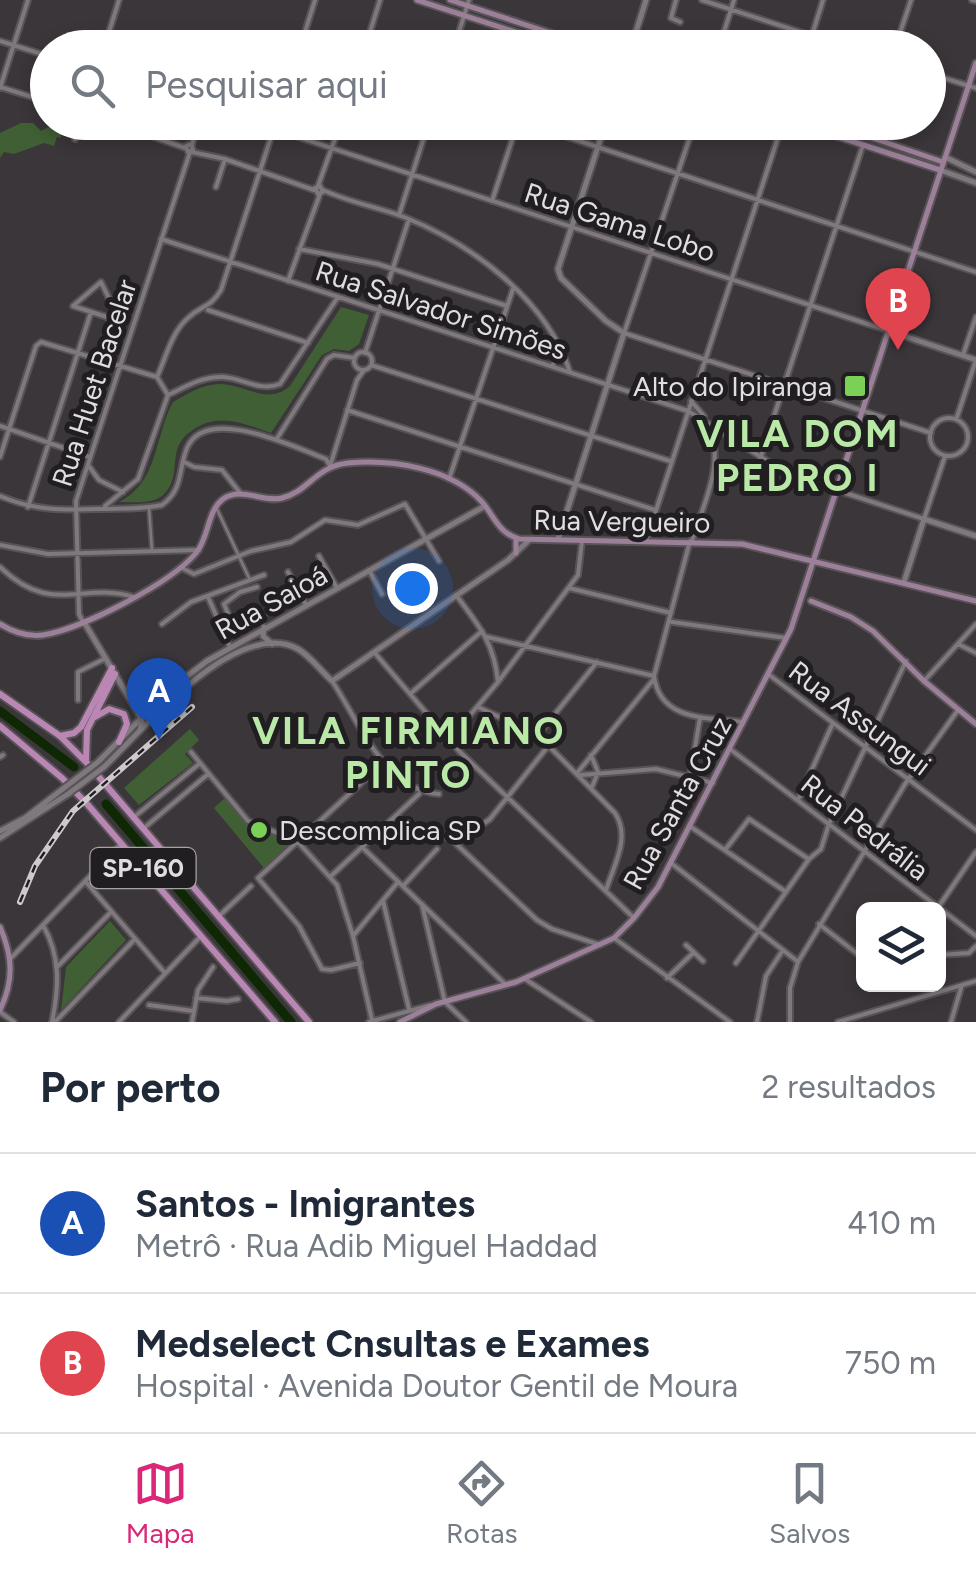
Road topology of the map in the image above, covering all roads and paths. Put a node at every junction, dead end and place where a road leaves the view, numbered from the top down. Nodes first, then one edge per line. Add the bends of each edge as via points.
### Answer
1 (28, 0) edge
2 (119, 0) edge
3 (315, 0) edge
4 (380, 0) edge
5 (418, 0) edge
6 (450, 0) edge
7 (646, 0) edge
8 (676, 0) edge
9 (702, 0) edge
10 (734, 0) edge
11 (823, 0) edge
12 (911, 0) edge
13 (468, 3) edge
14 (731, 9) junction
15 (464, 15) junction
16 (680, 22) dead end
17 (110, 30) edge
18 (306, 30) edge
19 (371, 30) edge
20 (459, 30) edge
21 (505, 30) edge
22 (545, 30) edge
23 (637, 30) edge
24 (725, 30) edge
25 (796, 30) edge
26 (814, 30) edge
27 (901, 30) edge
28 (0, 42) edge
29 (13, 46) junction
30 (30, 51) edge
31 (976, 63) edge
32 (946, 79) edge
33 (0, 87) edge
34 (972, 87) edge
35 (30, 96) edge
36 (166, 140) edge
37 (193, 140) edge
38 (271, 140) edge
39 (305, 140) edge
40 (335, 140) edge
41 (423, 140) edge
42 (514, 140) edge
43 (574, 140) edge
44 (600, 140) edge
45 (689, 140) edge
46 (777, 140) edge
47 (848, 140) edge
48 (879, 140) edge
49 (863, 145) junction
50 (191, 147) junction
51 (598, 148) junction
52 (332, 149) junction
53 (225, 159) junction
54 (944, 160) junction
55 (937, 169) junction
56 (260, 171) junction
57 (976, 172) edge
58 (678, 174) junction
59 (412, 175) junction
60 (976, 183) edge
61 (216, 187) dead end
62 (318, 190) junction
63 (757, 200) junction
64 (492, 201) junction
65 (399, 215) junction
66 (409, 219) junction
67 (837, 226) junction
68 (572, 228) junction
69 (161, 239) junction
70 (300, 250) junction
71 (915, 252) junction
72 (652, 254) junction
73 (230, 262) junction
74 (394, 268) junction
75 (976, 272) edge
76 (732, 280) junction
77 (288, 281) junction
78 (514, 288) junction
79 (338, 297) junction
80 (811, 305) junction
81 (507, 306) junction
82 (206, 309) junction
83 (378, 310) junction
84 (91, 312) junction
85 (976, 317) edge
86 (889, 332) junction
87 (624, 334) junction
88 (308, 343) junction
89 (493, 348) junction
90 (562, 349) junction
91 (77, 352) junction
92 (364, 352) junction
93 (962, 356) junction
94 (355, 358) junction
95 (705, 359) junction
96 (976, 360) edge
97 (120, 365) junction
98 (371, 365) junction
99 (552, 366) junction
100 (360, 369) junction
101 (570, 372) junction
102 (158, 377) junction
103 (608, 384) junction
104 (785, 385) junction
105 (168, 395) junction
106 (477, 398) junction
107 (691, 401) junction
108 (347, 410) junction
109 (688, 410) junction
110 (863, 410) junction
111 (708, 420) junction
112 (957, 420) junction
113 (0, 426) edge
114 (9, 429) junction
115 (721, 430) junction
116 (931, 433) junction
117 (591, 436) junction
118 (714, 438) junction
119 (275, 442) junction
120 (48, 443) junction
121 (967, 444) junction
122 (975, 447) edge
123 (461, 448) junction
124 (90, 456) junction
125 (945, 456) junction
126 (0, 457) edge
127 (760, 458) junction
128 (184, 462) junction
129 (670, 462) junction
130 (87, 465) junction
131 (330, 466) junction
132 (449, 478) junction
133 (575, 485) junction
134 (837, 489) junction
135 (123, 492) junction
136 (241, 494) junction
137 (0, 496) edge
138 (484, 506) junction
139 (28, 507) junction
140 (216, 507) junction
141 (103, 508) junction
142 (150, 508) junction
143 (655, 510) junction
144 (75, 511) junction
145 (924, 520) junction
146 (976, 536) edge
147 (516, 538) junction
148 (426, 539) junction
149 (528, 540) junction
150 (558, 540) junction
151 (582, 540) junction
152 (646, 541) junction
153 (691, 541) junction
154 (0, 545) edge
155 (200, 550) junction
156 (152, 551) junction
157 (516, 553) junction
158 (76, 555) junction
159 (319, 556) dead end
160 (238, 557) junction
161 (438, 560) dead end
162 (814, 560) junction
163 (0, 566) edge
164 (182, 568) junction
165 (369, 570) junction
166 (288, 572) dead end
167 (264, 575) dead end
168 (250, 582) junction
169 (904, 582) junction
170 (806, 584) junction
171 (257, 587) dead end
172 (336, 588) junction
173 (569, 588) junction
174 (382, 594) dead end
175 (456, 595) junction
176 (78, 596) junction
177 (134, 597) junction
178 (208, 597) junction
179 (811, 601) junction
180 (976, 601) edge
181 (306, 605) junction
182 (280, 606) dead end
183 (798, 610) junction
184 (672, 614) junction
185 (83, 622) junction
186 (670, 622) junction
187 (0, 624) edge
188 (162, 624) dead end
189 (976, 624) edge
190 (264, 627) junction
191 (234, 628) junction
192 (482, 631) junction
193 (224, 634) junction
194 (246, 636) junction
195 (488, 637) junction
196 (786, 638) junction
197 (527, 644) junction
198 (958, 644) junction
199 (274, 645) junction
200 (230, 647) junction
201 (253, 647) junction
202 (374, 652) junction
203 (976, 653) edge
204 (106, 658) junction
205 (906, 661) junction
206 (597, 662) junction
207 (114, 671) junction
208 (768, 674) junction
209 (654, 678) junction
210 (332, 680) junction
211 (924, 681) junction
212 (498, 682) junction
213 (0, 694) edge
214 (410, 694) junction
215 (78, 700) dead end
216 (478, 708) junction
217 (958, 710) junction
218 (700, 716) junction
219 (140, 718) junction
220 (378, 721) dead end
221 (90, 722) junction
222 (745, 722) junction
223 (833, 722) junction
224 (976, 724) edge
225 (0, 726) edge
226 (538, 735) junction
227 (60, 736) junction
228 (363, 736) junction
229 (136, 737) junction
230 (449, 740) junction
231 (119, 742) junction
232 (549, 746) junction
233 (865, 747) junction
234 (730, 750) junction
235 (191, 752) dead end
236 (591, 755) junction
237 (385, 761) junction
238 (87, 763) junction
239 (101, 764) junction
240 (199, 764) junction
241 (598, 772) junction
242 (208, 774) junction
243 (579, 774) junction
244 (690, 778) junction
245 (909, 779) junction
246 (713, 783) junction
247 (592, 787) junction
248 (420, 793) junction
249 (439, 794) dead end
250 (508, 798) junction
251 (798, 800) junction
252 (134, 816) junction
253 (829, 824) junction
254 (690, 827) junction
255 (144, 828) junction
256 (383, 828) junction
257 (976, 830) edge
258 (0, 834) edge
259 (450, 838) junction
260 (298, 841) junction
261 (122, 843) junction
262 (362, 848) junction
263 (437, 849) dead end
264 (726, 850) junction
265 (863, 851) junction
266 (976, 852) edge
267 (808, 859) junction
268 (671, 863) junction
269 (331, 876) junction
270 (85, 880) junction
271 (401, 884) junction
272 (252, 886) dead end
273 (606, 890) junction
274 (786, 892) junction
275 (383, 901) junction
276 (929, 902) edge
277 (943, 902) edge
278 (422, 904) junction
279 (112, 912) junction
280 (946, 915) edge
281 (219, 916) junction
282 (634, 918) junction
283 (819, 924) junction
284 (43, 925) junction
285 (0, 927) edge
286 (760, 931) junction
287 (200, 936) junction
288 (354, 936) junction
289 (976, 936) edge
290 (135, 938) junction
291 (614, 938) junction
292 (600, 945) junction
293 (686, 945) dead end
294 (976, 946) edge
295 (783, 950) junction
296 (693, 953) junction
297 (856, 954) edge
298 (946, 954) edge
299 (11, 958) junction
300 (703, 961) dead end
301 (736, 962) dead end
302 (798, 962) junction
303 (360, 963) junction
304 (58, 966) junction
305 (212, 968) dead end
306 (166, 973) junction
307 (668, 978) junction
308 (524, 979) junction
309 (976, 981) edge
310 (506, 986) junction
311 (962, 988) junction
312 (196, 998) junction
313 (238, 999) dead end
314 (445, 1002) junction
315 (436, 1004) junction
316 (150, 1006) dead end
317 (409, 1008) junction
318 (0, 1011) edge
319 (193, 1011) junction
320 (370, 1021) edge
321 (14, 1022) edge
322 (54, 1022) edge
323 (119, 1022) edge
324 (192, 1022) edge
325 (275, 1022) edge
326 (309, 1022) edge
327 (400, 1022) edge
328 (466, 1022) edge
329 (591, 1022) edge
330 (730, 1022) edge
331 (757, 1022) edge
332 (790, 1022) edge
333 (838, 1022) edge
334 (951, 1022) edge

1 - 29 street
2 - 17 street
3 - 18 street
4 - 19 street
5 - 15 main road
6 - 13 main road
7 - 23 street
8 - 16 street via 671,18
9 - 14 street
10 - 14 street
11 - 26 street
12 - 27 street
13 - 15 street
13 - 22 main road
14 - 24 street
14 - 25 street
15 - 20 street
15 - 21 main road
28 - 29 street
29 - 30 street
29 - 33 street
31 - 34 main road, Rua Santa Cruz
32 - 34 street
33 - 35 street
34 - 54 main road, Rua Santa Cruz
36 - 50 street
37 - 50 street, Rua Huet Bacelar
38 - 56 street
39 - 52 street, Rua Gama Lobo
40 - 52 street
41 - 59 street
42 - 64 street
43 - 51 street
44 - 51 street
45 - 58 street
46 - 63 street
47 - 49 main road
48 - 54 main road
49 - 55 main road
49 - 67 street
50 - 53 street
50 - 69 street, Rua Huet Bacelar
51 - 58 street
51 - 68 street
52 - 59 street, Rua Gama Lobo
52 - 62 street
53 - 56 street
53 - 61 street
54 - 55 main road, Rua Santa Cruz
54 - 57 street
55 - 60 street
55 - 71 main road, Rua Santa Cruz
56 - 62 street
56 - 73 street
58 - 63 street
58 - 72 street
59 - 64 street, Rua Gama Lobo
59 - 65 street
62 - 65 street
62 - 70 street
63 - 67 street
63 - 76 street
64 - 68 street, Rua Gama Lobo
65 - 66 street
66 - 74 street
66 - 78 street via 468,250
67 - 71 street
67 - 80 street
68 - 72 street, Rua Gama Lobo
68 - 87 street via 561,278
69 - 73 street, Rua Salvador Simões
69 - 97 street, Rua Huet Bacelar
70 - 74 street
70 - 77 street
71 - 75 street
71 - 86 main road, Rua Santa Cruz
72 - 76 street, Rua Gama Lobo
72 - 87 street
73 - 77 street, Rua Salvador Simões
73 - 82 street
74 - 81 street
74 - 83 street
76 - 80 street, Rua Gama Lobo
76 - 95 street
77 - 79 street, Rua Salvador Simões
78 - 81 street
78 - 90 street
79 - 83 street, Rua Salvador Simões
79 - 88 street
80 - 86 street, Rua Gama Lobo
80 - 104 street
81 - 89 street
82 - 88 street
82 - 102 street via 180,326
83 - 89 street, Rua Salvador Simões
83 - 92 street
84 - 84 street via 118,318 102,282 73,304
84 - 91 street
85 - 93 street
86 - 93 street, Rua Gama Lobo
86 - 110 main road, Rua Santa Cruz
87 - 95 street
87 - 103 street
88 - 105 street via 273,387 217,377
89 - 99 street, Rua Salvador Simões
89 - 106 street
90 - 99 street
90 - 101 street
91 - 97 street
91 - 114 street via 46,342 36,346
91 - 120 street
92 - 94 street
92 - 98 street
93 - 96 street, Rua Gama Lobo
94 - 100 street
94 - 119 street via 327,360
95 - 104 street
95 - 107 street
96 - 112 street
97 - 102 street
97 - 124 street, Rua Huet Bacelar
98 - 100 street
98 - 106 street
99 - 101 street, Rua Salvador Simões
100 - 108 street
101 - 103 street, Rua Salvador Simões
102 - 105 street
103 - 109 street, Rua Salvador Simões
103 - 117 street
104 - 110 street
104 - 127 street
105 - 135 street via 138,479
106 - 117 street
106 - 123 street
107 - 109 street
107 - 111 street, Rua Salvador Simões
108 - 123 street
108 - 131 street
109 - 111 street, Rua Salvador Simões
109 - 129 street
110 - 116 street
110 - 134 main road, Rua Santa Cruz
111 - 115 street, Rua Salvador Simões
111 - 118 street
112 - 116 street via 944,419
112 - 121 street via 968,433
113 - 114 street
114 - 120 street
114 - 126 street
115 - 118 street
115 - 127 street, Rua Salvador Simões
116 - 125 street via 935,450
117 - 129 street
117 - 133 street
118 - 153 street via 715,470
119 - 128 street via 214,426 190,442
119 - 131 street
120 - 124 street
120 - 139 street
121 - 122 street
121 - 125 street via 956,456
123 - 132 street
123 - 133 street
124 - 130 street, Rua Huet Bacelar
125 - 145 street
127 - 134 street, Rua Salvador Simões
128 - 136 street via 222,470
128 - 142 street via 169,500
129 - 143 street
130 - 135 street
130 - 144 street, Rua Huet Bacelar
131 - 132 main road, Rua Vergueiro via 391,464
131 - 136 main road via 286,498
132 - 138 main road, Rua Vergueiro
133 - 143 street
133 - 150 street
134 - 145 street, Rua Salvador Simões
134 - 162 main road, Rua Santa Cruz
135 - 141 street
136 - 140 main road
137 - 139 street
138 - 147 main road, Rua Vergueiro
138 - 148 street, Rua Saioá
139 - 144 street
140 - 155 main road
140 - 160 street
141 - 142 street
141 - 144 street
142 - 156 street
143 - 152 street
144 - 158 street, Rua Huet Bacelar
145 - 146 street, Rua Salvador Simões
145 - 169 street
147 - 149 main road, Rua Vergueiro
147 - 157 main road
148 - 160 street via 405,504 358,525 325,520 291,542
148 - 161 street
148 - 165 street, Rua Saioá
149 - 150 main road, Rua Vergueiro
149 - 157 street
150 - 151 main road, Rua Vergueiro
151 - 152 main road, Rua Vergueiro
151 - 173 street via 580,568
152 - 153 main road, Rua Vergueiro
153 - 162 main road, Rua Vergueiro
153 - 184 street
154 - 158 street
155 - 156 street
155 - 164 main road
156 - 158 street
157 - 175 street
158 - 176 street, Rua Huet Bacelar
159 - 172 street
160 - 164 street via 194,574
160 - 168 street
162 - 169 main road, Rua Vergueiro
162 - 170 main road, Rua Santa Cruz
163 - 176 street via 42,594
164 - 177 main road
165 - 172 street, Rua Saioá
165 - 174 street
166 - 181 street
167 - 168 street
168 - 178 street
169 - 180 main road, Rua Vergueiro
170 - 179 main road
170 - 183 main road, Rua Santa Cruz
171 - 191 street via 224,604
172 - 181 street, Rua Saioá
173 - 184 street
173 - 197 street
175 - 192 street
175 - 202 street
176 - 177 street
176 - 185 street, Rua Huet Bacelar
177 - 185 main road
178 - 188 street
178 - 193 street
179 - 183 main road
179 - 205 main road via 860,622
181 - 190 street, Rua Saioá
182 - 191 street
183 - 196 main road, Rua Santa Cruz
184 - 186 street
185 - 187 main road via 42,636
185 - 204 street
186 - 196 street
186 - 209 street
189 - 198 street
190 - 194 street, Rua Saioá
190 - 199 street via 263,636
191 - 193 street
192 - 195 street
192 - 214 street
193 - 200 street
194 - 200 street, Rua Saioá
194 - 201 street
195 - 197 street
195 - 212 street
196 - 208 main road, Rua Santa Cruz
197 - 206 street
197 - 212 street
198 - 203 street
198 - 211 street
199 - 201 street
199 - 210 street via 298,650
200 - 219 street, Rua Saioá via 190,672
201 - 229 street via 215,663
202 - 210 street
202 - 214 street
204 - 207 street
204 - 215 street via 78,672
205 - 211 main road
205 - 233 street
206 - 209 street
206 - 226 street
207 - 219 street
207 - 221 main road
207 - 227 main road via 81,728
208 - 222 main road, Rua Santa Cruz
208 - 223 street, Rua Assungui
209 - 218 street via 670,709
209 - 236 street
210 - 228 street
211 - 217 main road
212 - 216 street
213 - 227 main road, SP-160
214 - 230 street
216 - 226 street
216 - 230 street
217 - 224 main road
217 - 245 street
218 - 222 street
218 - 244 street
219 - 229 street
219 - 231 street, Rua Saioá
220 - 228 street
221 - 231 main road via 109,709 120,710 127,724
221 - 238 main road
222 - 234 main road, Rua Santa Cruz
223 - 233 street, Rua Assungui
223 - 251 street
225 - 261 main road, SP-160 via 62,778
226 - 232 street
227 - 238 main road, SP-160
228 - 237 street
229 - 239 street
230 - 250 street
231 - 239 street, Rua Saioá
232 - 243 street
232 - 250 street
233 - 245 street, Rua Assungui
233 - 253 street
234 - 246 main road, Rua Santa Cruz
234 - 251 street, Rua Pedrália
235 - 240 street
236 - 241 street
236 - 243 street
237 - 248 street
237 - 260 street
238 - 252 main road, SP-160
239 - 258 street, bridge
240 - 242 street
240 - 252 street
241 - 243 street
241 - 244 street via 656,768
241 - 247 street
242 - 255 street
242 - 260 street via 248,821
243 - 247 street
244 - 246 street
245 - 257 street, Rua Assungui
245 - 265 street
246 - 254 main road, Rua Santa Cruz
247 - 273 street via 623,830
248 - 249 street
248 - 256 street
250 - 259 street via 477,829
250 - 273 street
251 - 253 street, Rua Pedrália
252 - 255 main road, SP-160
253 - 265 street, Rua Pedrália
253 - 267 street via 819,852
254 - 264 street
254 - 268 main road, Rua Santa Cruz
255 - 281 main road, SP-160
256 - 259 street
256 - 262 street
259 - 292 street via 537,920
260 - 269 street
260 - 303 street via 258,878 300,926 324,970
261 - 270 street
261 - 287 main road, SP-160
262 - 269 street
262 - 271 street
263 - 271 street
264 - 267 street via 749,819
264 - 274 street
265 - 276 street, Rua Pedrália
265 - 283 street
266 - 277 street
267 - 274 street
268 - 282 main road, Rua Santa Cruz
268 - 286 street
269 - 288 street
270 - 279 street
270 - 284 street
271 - 275 street
271 - 278 street
272 - 281 street
273 - 282 street
274 - 286 street
275 - 288 street
275 - 317 street
278 - 310 street
278 - 314 street
279 - 290 street
279 - 304 street
280 - 289 street, Rua Pedrália
281 - 326 main road, SP-160
282 - 291 main road, Rua Santa Cruz
283 - 297 street
283 - 302 street
284 - 299 street
284 - 304 street
285 - 299 main road
286 - 295 street
286 - 301 street
287 - 306 street
287 - 325 main road, SP-160
288 - 303 street
290 - 306 street
290 - 322 street
291 - 292 main road, Rua Santa Cruz
291 - 307 street
292 - 308 main road, Rua Santa Cruz
293 - 296 street
294 - 298 street
295 - 302 street
295 - 331 street via 766,976
296 - 300 street
296 - 307 street
299 - 318 main road
302 - 332 street
303 - 320 street
304 - 322 street
305 - 312 street
306 - 323 street
307 - 330 street
308 - 310 main road, Rua Santa Cruz
308 - 329 street
309 - 311 street
310 - 314 main road, Rua Santa Cruz
311 - 333 street
311 - 334 street
312 - 313 street
312 - 319 street
314 - 315 main road, Rua Santa Cruz
314 - 328 street
315 - 317 street, Rua Santa Cruz
315 - 327 main road, Rua Santa Cruz
316 - 319 street
317 - 320 street, Rua Santa Cruz
318 - 321 street
319 - 324 street

